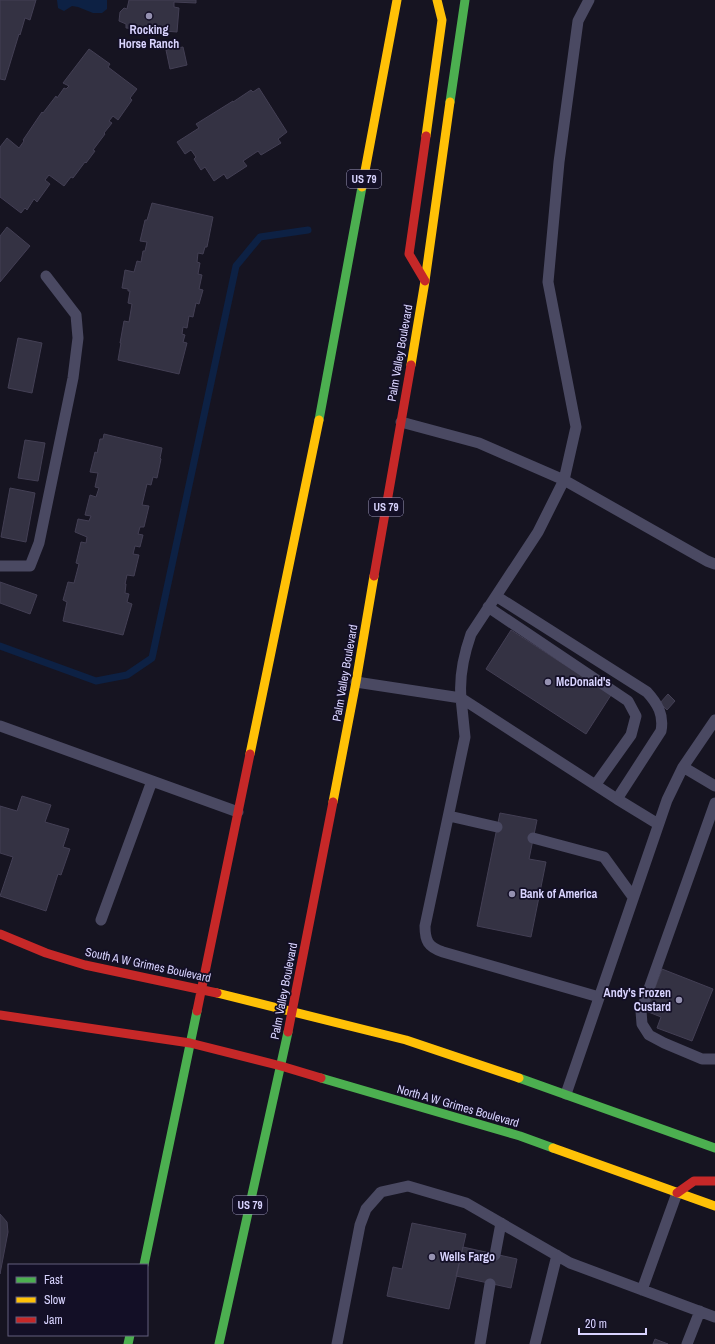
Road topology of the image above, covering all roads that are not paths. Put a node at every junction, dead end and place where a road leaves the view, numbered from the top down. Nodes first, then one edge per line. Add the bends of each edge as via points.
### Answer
1 (397, 0) edge
2 (437, 0) edge
3 (465, 0) edge
4 (589, 0) edge
5 (46, 276) dead end
6 (425, 281) junction
7 (401, 422) junction
8 (564, 480) junction
9 (715, 564) edge
10 (0, 566) edge
11 (496, 596) junction
12 (488, 607) junction
13 (356, 682) junction
14 (461, 698) junction
15 (715, 720) edge
16 (0, 726) edge
17 (683, 767) junction
18 (152, 781) junction
19 (596, 784) junction
20 (715, 786) edge
21 (617, 799) junction
22 (715, 803) edge
23 (238, 812) junction
24 (449, 816) junction
25 (658, 824) junction
26 (497, 828) dead end
27 (533, 838) dead end
28 (634, 897) junction
29 (102, 920) dead end
30 (0, 934) edge
31 (201, 989) junction
32 (599, 997) junction
33 (293, 1012) junction
34 (0, 1015) edge
35 (190, 1043) junction
36 (715, 1060) edge
37 (281, 1066) junction
38 (566, 1094) junction
39 (715, 1148) edge
40 (715, 1181) edge
41 (677, 1193) junction
42 (715, 1206) edge
43 (501, 1223) junction
44 (495, 1255) dead end
45 (557, 1255) junction
46 (144, 1264) edge
47 (490, 1284) dead end
48 (642, 1290) junction
49 (700, 1311) junction
50 (715, 1317) edge
51 (219, 1344) edge
52 (337, 1344) edge
53 (480, 1344) edge
54 (535, 1344) edge
55 (687, 1344) edge

1 - 23 main road, US 79 via 312,456
2 - 6 main road via 442,20 409,254
3 - 6 main road, Palm Valley Boulevard / US 79
4 - 8 lane via 578,21 559,162 548,282 576,427
5 - 10 lane via 76,315 78,338 73,378 36,551 30,566
6 - 7 main road, Palm Valley Boulevard / US 79
7 - 8 lane via 479,443
7 - 13 main road, Palm Valley Boulevard / US 79
8 - 9 lane
8 - 11 lane via 538,532
11 - 12 lane
11 - 21 lane via 647,692 658,705 661,731
12 - 14 lane via 471,634 467,646 461,674
12 - 19 lane via 628,701 636,716 631,735
13 - 14 lane
13 - 33 main road, Palm Valley Boulevard / US 79
14 - 19 lane
14 - 24 lane via 465,737
15 - 17 lane
16 - 18 lane
17 - 20 lane
17 - 25 lane
18 - 23 lane
18 - 29 lane
19 - 21 lane
21 - 25 lane
22 - 36 lane via 641,1011 642,1024 649,1035 702,1059
23 - 31 main road, US 79
24 - 26 lane
24 - 32 lane via 425,926 428,944 443,952
25 - 28 lane
27 - 28 lane via 604,857
28 - 32 lane
30 - 31 main road, South A W Grimes Boulevard via 46,953 85,965
31 - 33 main road, South A W Grimes Boulevard
31 - 35 main road, US 79
32 - 38 lane
33 - 37 main road, Palm Valley Boulevard / US 79
33 - 38 main road via 406,1040
34 - 35 main road
35 - 37 main road, North A W Grimes Boulevard
35 - 46 main road, US 79
37 - 41 main road, North A W Grimes Boulevard via 520,1136
37 - 51 main road, Palm Valley Boulevard / US 79
38 - 39 main road
40 - 41 main road via 694,1181
41 - 42 main road, North A W Grimes Boulevard
41 - 48 lane
43 - 44 lane
43 - 45 lane
43 - 52 lane via 466,1203 408,1186 381,1192 366,1209 360,1225
45 - 48 lane
45 - 54 lane
47 - 53 lane
48 - 49 lane
49 - 50 lane
49 - 55 lane

